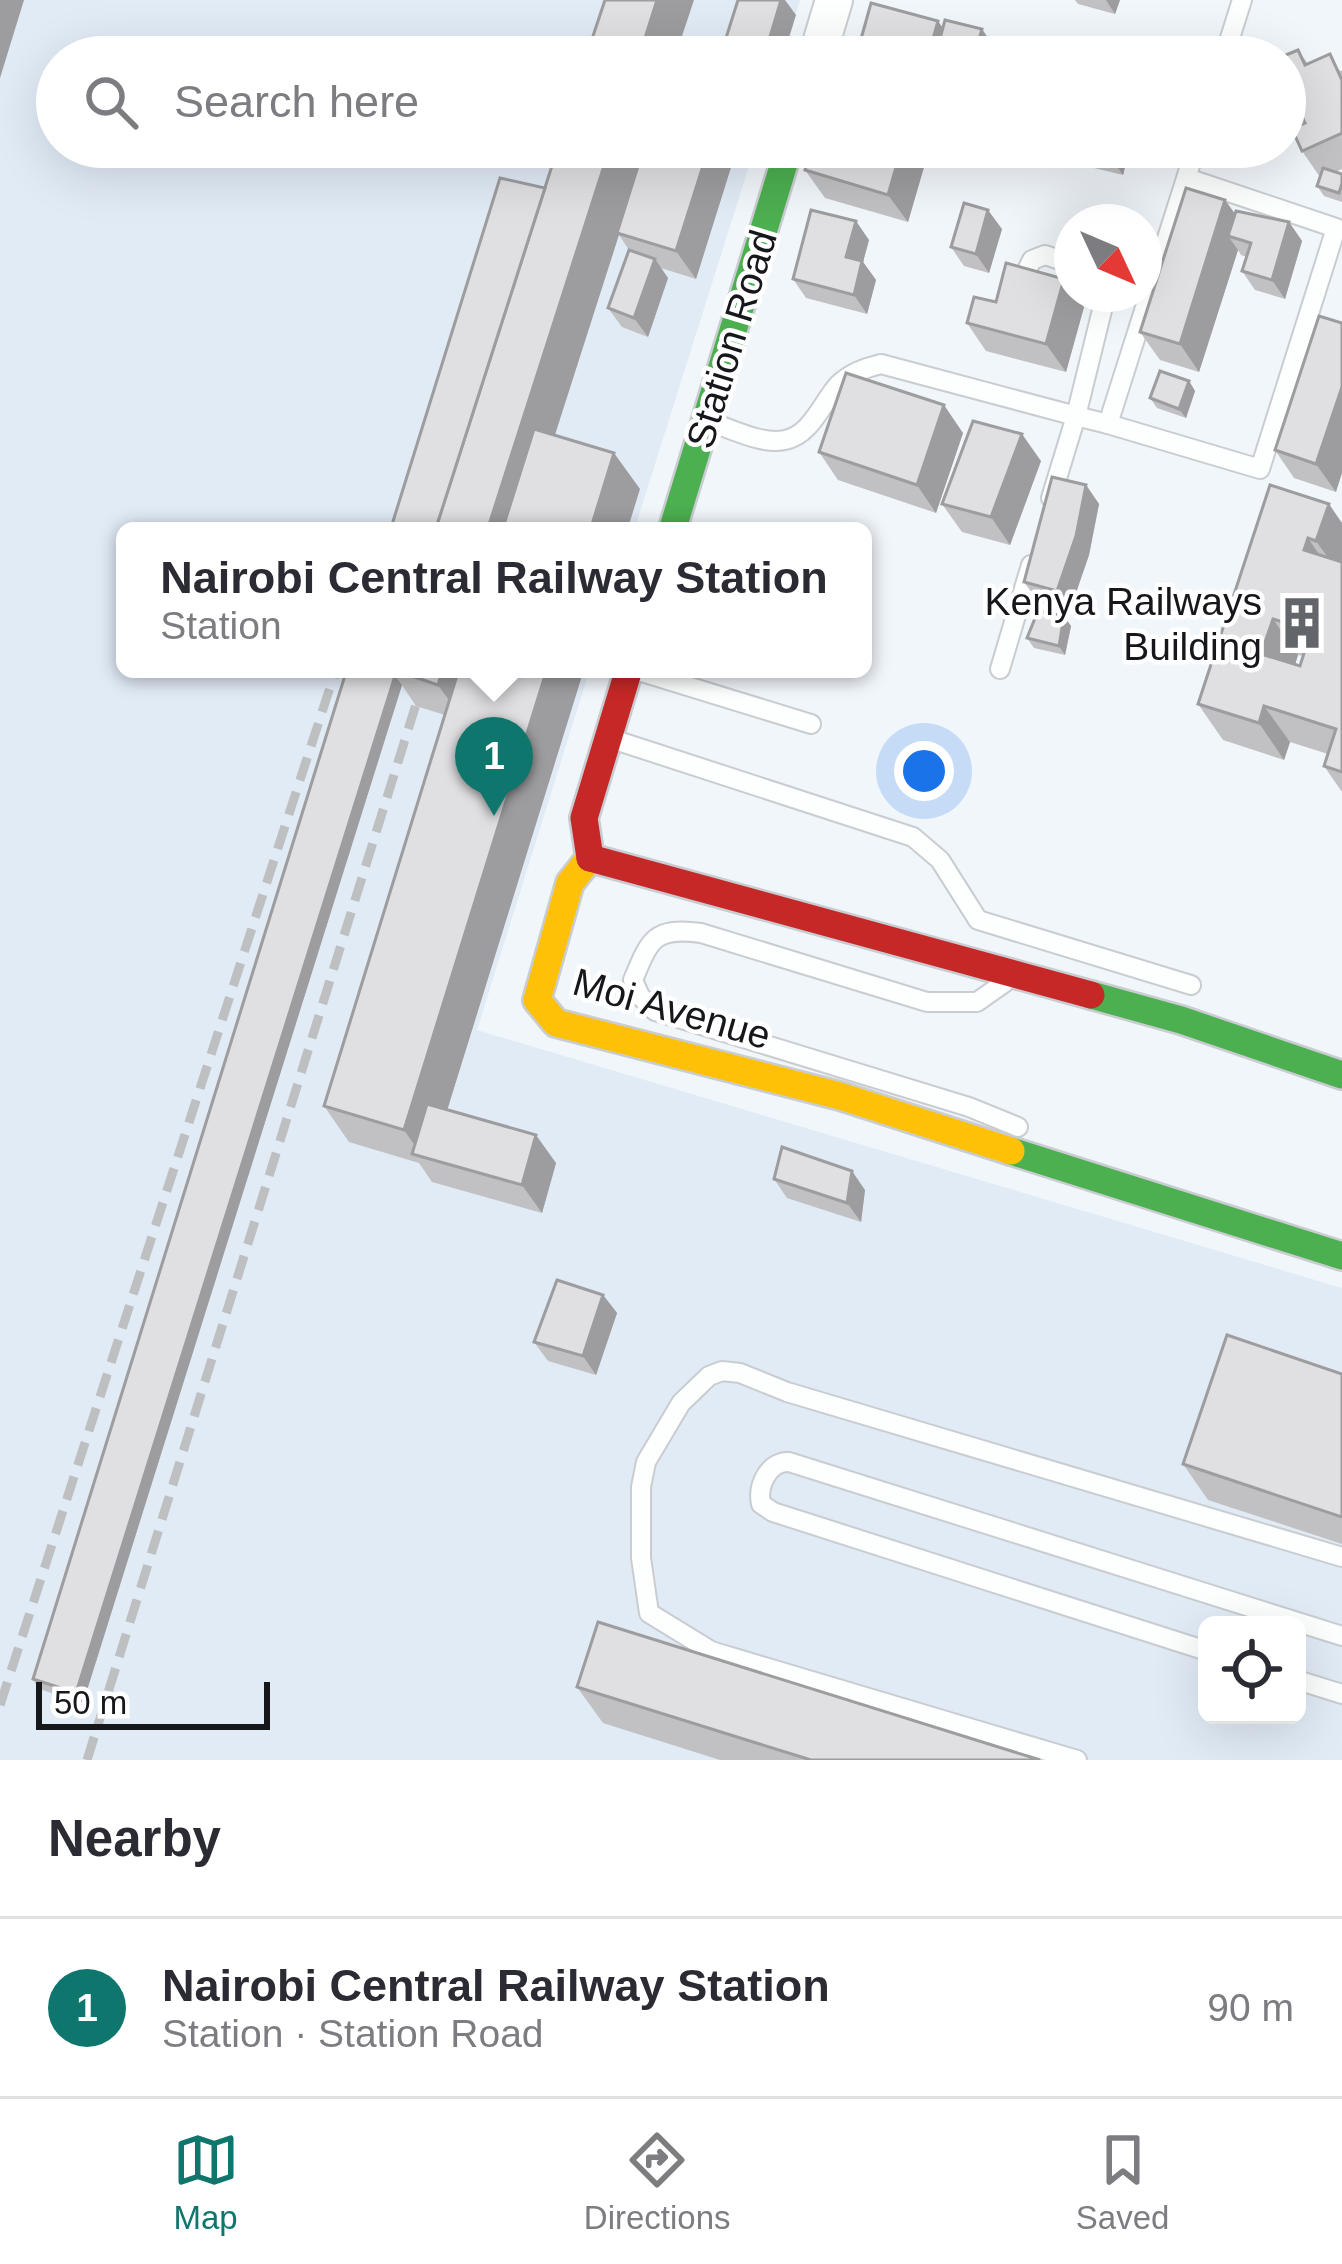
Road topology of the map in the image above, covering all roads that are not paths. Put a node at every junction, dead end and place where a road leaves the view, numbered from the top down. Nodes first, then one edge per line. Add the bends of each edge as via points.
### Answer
1 (834, 0) edge
2 (1242, 0) edge
3 (823, 36) edge
4 (1231, 36) edge
5 (783, 168) edge
6 (1189, 168) edge
7 (1186, 178) junction
8 (1054, 258) edge
9 (1009, 311) edge
10 (1102, 312) edge
11 (1076, 416) junction
12 (706, 421) junction
13 (1108, 424) junction
14 (675, 522) edge
15 (1044, 523) edge
16 (1037, 544) edge
17 (1000, 669) dead end
18 (628, 678) edge
19 (660, 678) edge
20 (811, 724) dead end
21 (608, 738) junction
22 (590, 858) junction
23 (1016, 975) junction
24 (1191, 985) dead end
25 (1342, 1075) edge
26 (1068, 1168) junction
27 (1342, 1256) edge
28 (1342, 1557) edge
29 (1278, 1616) edge
30 (1306, 1625) edge
31 (1342, 1636) edge
32 (1198, 1648) edge
33 (1306, 1683) edge
34 (1342, 1694) edge
35 (1077, 1760) edge

1 - 3 street
2 - 4 lane
5 - 12 street, Station Road
6 - 7 lane
7 - 13 lane
7 - 13 lane via 1336,228 1267,447 1260,469
8 - 9 lane via 1032,260
10 - 11 lane
11 - 12 lane via 881,364 840,383 804,431 786,440
11 - 13 lane
11 - 15 lane
12 - 14 street, Station Road
16 - 17 lane
18 - 21 street
19 - 20 lane
21 - 22 street via 584,818
21 - 24 lane via 913,837 940,860 978,920
22 - 23 street
22 - 26 street, Moi Avenue via 570,883 537,1000 556,1023 840,1096
23 - 25 street
23 - 26 lane via 977,1002 927,1002 674,929 647,946 633,980 655,1011 969,1107 1027,1133
26 - 27 street, Moi Avenue
28 - 35 lane via 740,1373 722,1371 693,1388 646,1462 641,1487 649,1613 711,1651
29 - 32 lane via 789,1462 769,1471 759,1494 772,1512
30 - 31 lane
33 - 34 lane

